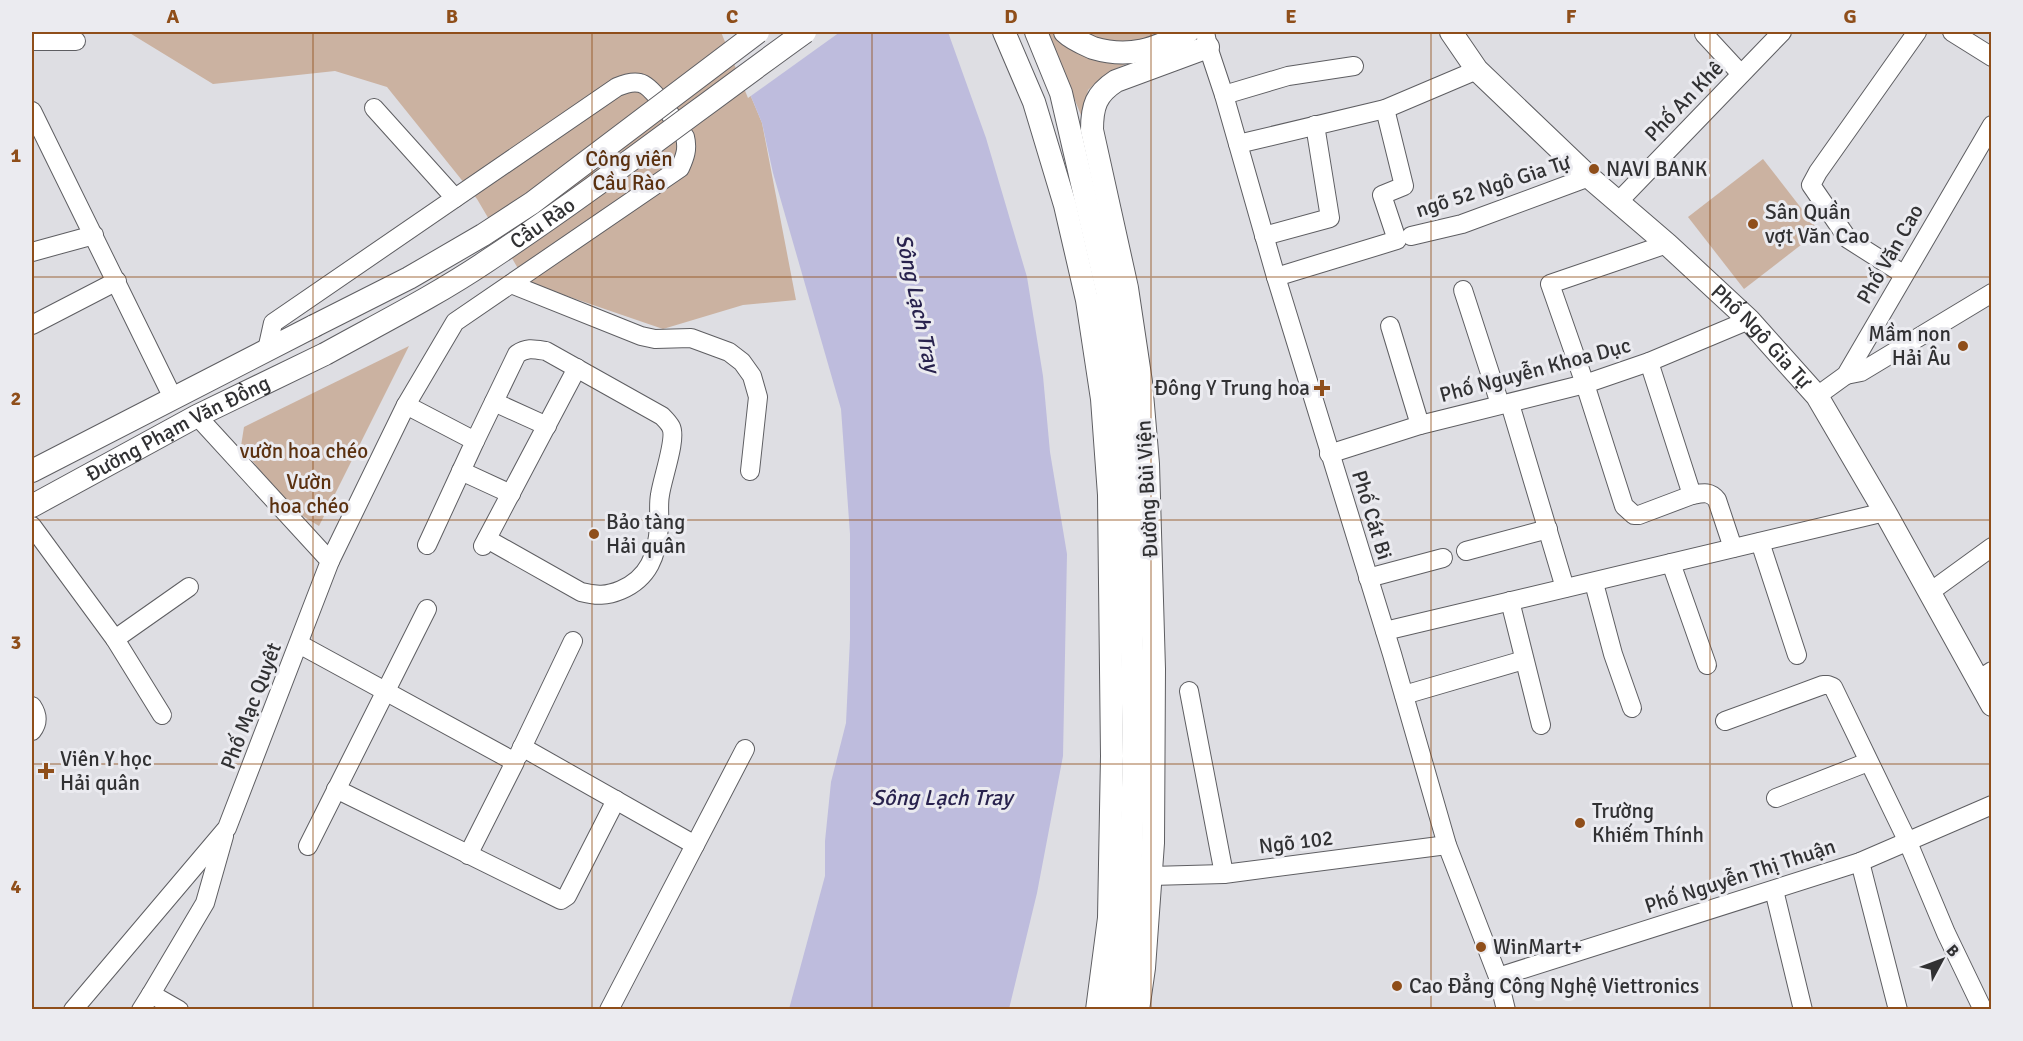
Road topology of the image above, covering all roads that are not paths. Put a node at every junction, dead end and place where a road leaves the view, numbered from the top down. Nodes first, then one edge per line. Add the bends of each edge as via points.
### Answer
1 (758, 32) edge
2 (804, 32) edge
3 (1004, 32) edge
4 (1036, 32) edge
5 (1065, 32) edge
6 (1188, 32) edge
7 (1451, 32) edge
8 (1782, 32) edge
9 (1917, 32) edge
10 (1952, 32) edge
11 (1704, 34) dead end
12 (1206, 39) edge
13 (32, 41) edge
14 (76, 41) dead end
15 (1992, 57) edge
16 (1354, 66) dead end
17 (1477, 70) junction
18 (1742, 74) junction
19 (1224, 95) junction
20 (374, 108) dead end
21 (1385, 109) junction
22 (32, 111) edge
23 (1315, 125) junction
24 (1992, 125) edge
25 (1238, 144) junction
26 (1589, 177) junction
27 (455, 198) junction
28 (1618, 202) junction
29 (94, 235) junction
30 (1264, 236) junction
31 (1404, 238) junction
32 (1667, 244) junction
33 (32, 252) edge
34 (1903, 274) junction
35 (1276, 277) junction
36 (117, 281) junction
37 (511, 284) junction
38 (1117, 290) junction
39 (1463, 290) dead end
40 (1992, 293) edge
41 (1749, 320) junction
42 (32, 325) edge
43 (314, 326) joint
44 (1390, 326) dead end
45 (267, 350) junction
46 (325, 354) joint
47 (1649, 362) junction
48 (577, 368) junction
49 (1846, 375) junction
50 (1585, 384) junction
51 (1817, 396) junction
52 (174, 398) junction
53 (494, 402) junction
54 (1505, 404) junction
55 (406, 405) junction
56 (197, 416) junction
57 (1420, 425) junction
58 (547, 426) junction
59 (475, 441) junction
60 (1329, 454) junction
61 (32, 471) edge
62 (461, 471) junction
63 (750, 471) dead end
64 (511, 494) junction
65 (1692, 495) junction
66 (32, 506) edge
67 (1885, 512) junction
68 (32, 526) edge
69 (1548, 529) junction
70 (1760, 542) junction
71 (427, 545) dead end
72 (1992, 547) edge
73 (1733, 548) junction
74 (1466, 551) dead end
75 (1443, 558) dead end
76 (330, 561) junction
77 (1671, 563) junction
78 (1368, 578) junction
79 (1594, 582) junction
80 (189, 587) dead end
81 (1565, 588) junction
82 (1930, 592) junction
83 (1510, 601) junction
84 (427, 609) dead end
85 (1385, 631) junction
86 (115, 639) junction
87 (573, 641) dead end
88 (299, 644) junction
89 (1797, 655) dead end
90 (1524, 660) junction
91 (1707, 665) dead end
92 (1985, 676) edge
93 (386, 691) junction
94 (1189, 691) dead end
95 (1404, 695) junction
96 (1992, 705) edge
97 (32, 706) edge
98 (1632, 708) dead end
99 (162, 715) dead end
100 (1725, 721) dead end
101 (1540, 725) dead end
102 (32, 731) edge
103 (745, 749) dead end
104 (518, 755) junction
105 (1868, 762) junction
106 (336, 789) junction
107 (1776, 798) dead end
108 (616, 800) junction
109 (1992, 805) edge
110 (227, 828) junction
111 (1907, 840) junction
112 (695, 845) junction
113 (1447, 845) junction
114 (308, 846) dead end
115 (468, 855) junction
116 (1860, 862) junction
117 (1224, 874) junction
118 (1151, 876) junction
119 (1774, 890) junction
120 (1497, 977) junction
121 (151, 994) junction
122 (73, 1010) edge
123 (141, 1010) edge
124 (179, 1010) edge
125 (609, 1010) edge
126 (1097, 1010) edge
127 (1118, 1010) edge
128 (1138, 1010) edge
129 (1506, 1010) edge
130 (1803, 1010) edge
131 (1898, 1010) edge
132 (1983, 1010) edge

1 - 43 main road, Cầu Rào, bridge via 524,208 409,278
2 - 46 main road, Cầu Rào, bridge via 485,263
3 - 126 main road, Đường Bùi Viện via 1034,102 1065,205 1087,300 1102,399 1109,495 1112,756 1109,918
4 - 38 main road, Đường Bùi Viện via 1061,93
5 - 6 main road via 1111,53 1140,52
7 - 17 main road, Phố Ngô Gia Tự
8 - 18 street, Phố An Khê
9 - 34 street via 1811,185 1848,239
10 - 15 street
11 - 18 street
12 - 19 street, Phố Cát Bi
12 - 38 main road, Đường Bùi Viện via 1116,81 1104,89 1096,102 1092,130
13 - 14 street
16 - 19 street via 1288,76
17 - 21 street
17 - 26 main road, Phố Ngô Gia Tự
18 - 28 street, Phố An Khê
19 - 25 street, Phố Cát Bi
20 - 27 street
21 - 23 street
21 - 31 street via 1404,186 1382,195
22 - 29 street
23 - 25 street
23 - 30 street via 1330,218
24 - 34 street, Phố Văn Cao
25 - 30 street, Phố Cát Bi
26 - 28 main road, Phố Ngô Gia Tự
26 - 31 street, ngõ 52 Ngô Gia Tự via 1462,224
27 - 37 street, Phố Mạc Quyêt via 617,87 629,83 642,83 652,91 685,137 685,157 680,168
27 - 45 street via 273,323
28 - 32 main road, Phố Ngô Gia Tự
29 - 33 street
29 - 36 street
30 - 35 street, Phố Cát Bi
31 - 35 street, ngõ 52 Ngô Gia Tự
32 - 41 main road, Phố Ngô Gia Tự
32 - 50 street via 1550,284
34 - 49 street, Phố Văn Cao
35 - 60 street, Phố Cát Bi
36 - 42 street
36 - 52 street
37 - 55 street, Phố Mạc Quyêt via 455,322
37 - 63 street via 641,336 691,338 729,352 742,362 752,376 758,397
38 - 118 main road, Đường Bùi Viện via 1140,382 1148,464 1154,669
38 - 127 main road, Đường Bùi Viện via 1133,632 1129,918
39 - 54 street
40 - 49 street via 1861,372
41 - 47 street, Phố Nguyễn Khoa Dục
41 - 51 main road, Phố Ngô Gia Tự
43 - 45 main road, Đường Phạm Văn Đồng
44 - 57 street
45 - 52 main road, Đường Phạm Văn Đồng
46 - 56 main road, Đường Phạm Văn Đồng
47 - 50 street, Phố Nguyễn Khoa Dục
47 - 65 street
48 - 53 street via 546,351 524,349 517,354
48 - 58 street
48 - 64 street via 662,416 670,426 672,445 663,477 660,525 650,565 630,586 613,593 595,596 581,592 485,542
49 - 51 street, Phố Văn Cao
50 - 54 street, Phố Nguyễn Khoa Dục
50 - 65 street via 1624,506 1634,515 1647,513
51 - 67 main road, Phố Ngô Gia Tự
52 - 61 main road, Đường Phạm Văn Đồng
53 - 58 street
53 - 59 street
54 - 57 street, Phố Nguyễn Khoa Dục
54 - 69 street
55 - 59 street
55 - 76 street, Phố Mạc Quyêt
56 - 66 main road, Đường Phạm Văn Đồng
56 - 76 street
57 - 60 street, Phố Nguyễn Khoa Dục
58 - 64 street
59 - 62 street
60 - 78 street, Phố Cát Bi
62 - 64 street
62 - 71 street
65 - 73 street via 1707,493 1717,500
67 - 70 street
67 - 82 main road, Phố Ngô Gia Tự
68 - 86 street
69 - 74 street
69 - 81 street
70 - 73 street
70 - 89 street
72 - 82 street
73 - 77 street
75 - 78 street
76 - 88 street, Phố Mạc Quyêt
77 - 79 street
77 - 91 street
78 - 85 street, Phố Cát Bi
79 - 81 street
79 - 98 street
80 - 86 street
81 - 83 street
82 - 92 main road, Phố Ngô Gia Tự
83 - 85 street
83 - 90 street
84 - 93 street
85 - 95 street, Phố Cát Bi
86 - 99 street
87 - 104 street
88 - 93 street
88 - 110 street, Phố Mạc Quyêt
90 - 95 street
90 - 101 street
92 - 96 main road, Phố Ngô Gia Tự
93 - 104 street
93 - 106 street
94 - 117 street
95 - 113 street, Phố Cát Bi
97 - 102 street via 37,715
100 - 105 street via 1828,684 1837,693
103 - 112 street
104 - 108 street
104 - 115 street
105 - 107 street
105 - 111 street
106 - 114 street
106 - 115 street
108 - 112 street
108 - 115 street via 567,896 561,900
109 - 111 street, Phố Nguyễn Thị Thuận
110 - 121 street via 206,903
110 - 122 street, Phố Mạc Quyêt
111 - 116 street, Phố Nguyễn Thị Thuận
111 - 132 street
112 - 125 street
113 - 117 street, Ngõ 102
113 - 120 street, Phố Cát Bi
116 - 119 street, Phố Nguyễn Thị Thuận
116 - 131 street
117 - 118 street, Ngõ 102
118 - 128 main road, Đường Bùi Viện
119 - 120 street, Phố Nguyễn Thị Thuận
119 - 130 street
120 - 129 street, Phố Cát Bi
121 - 123 street
121 - 124 street

